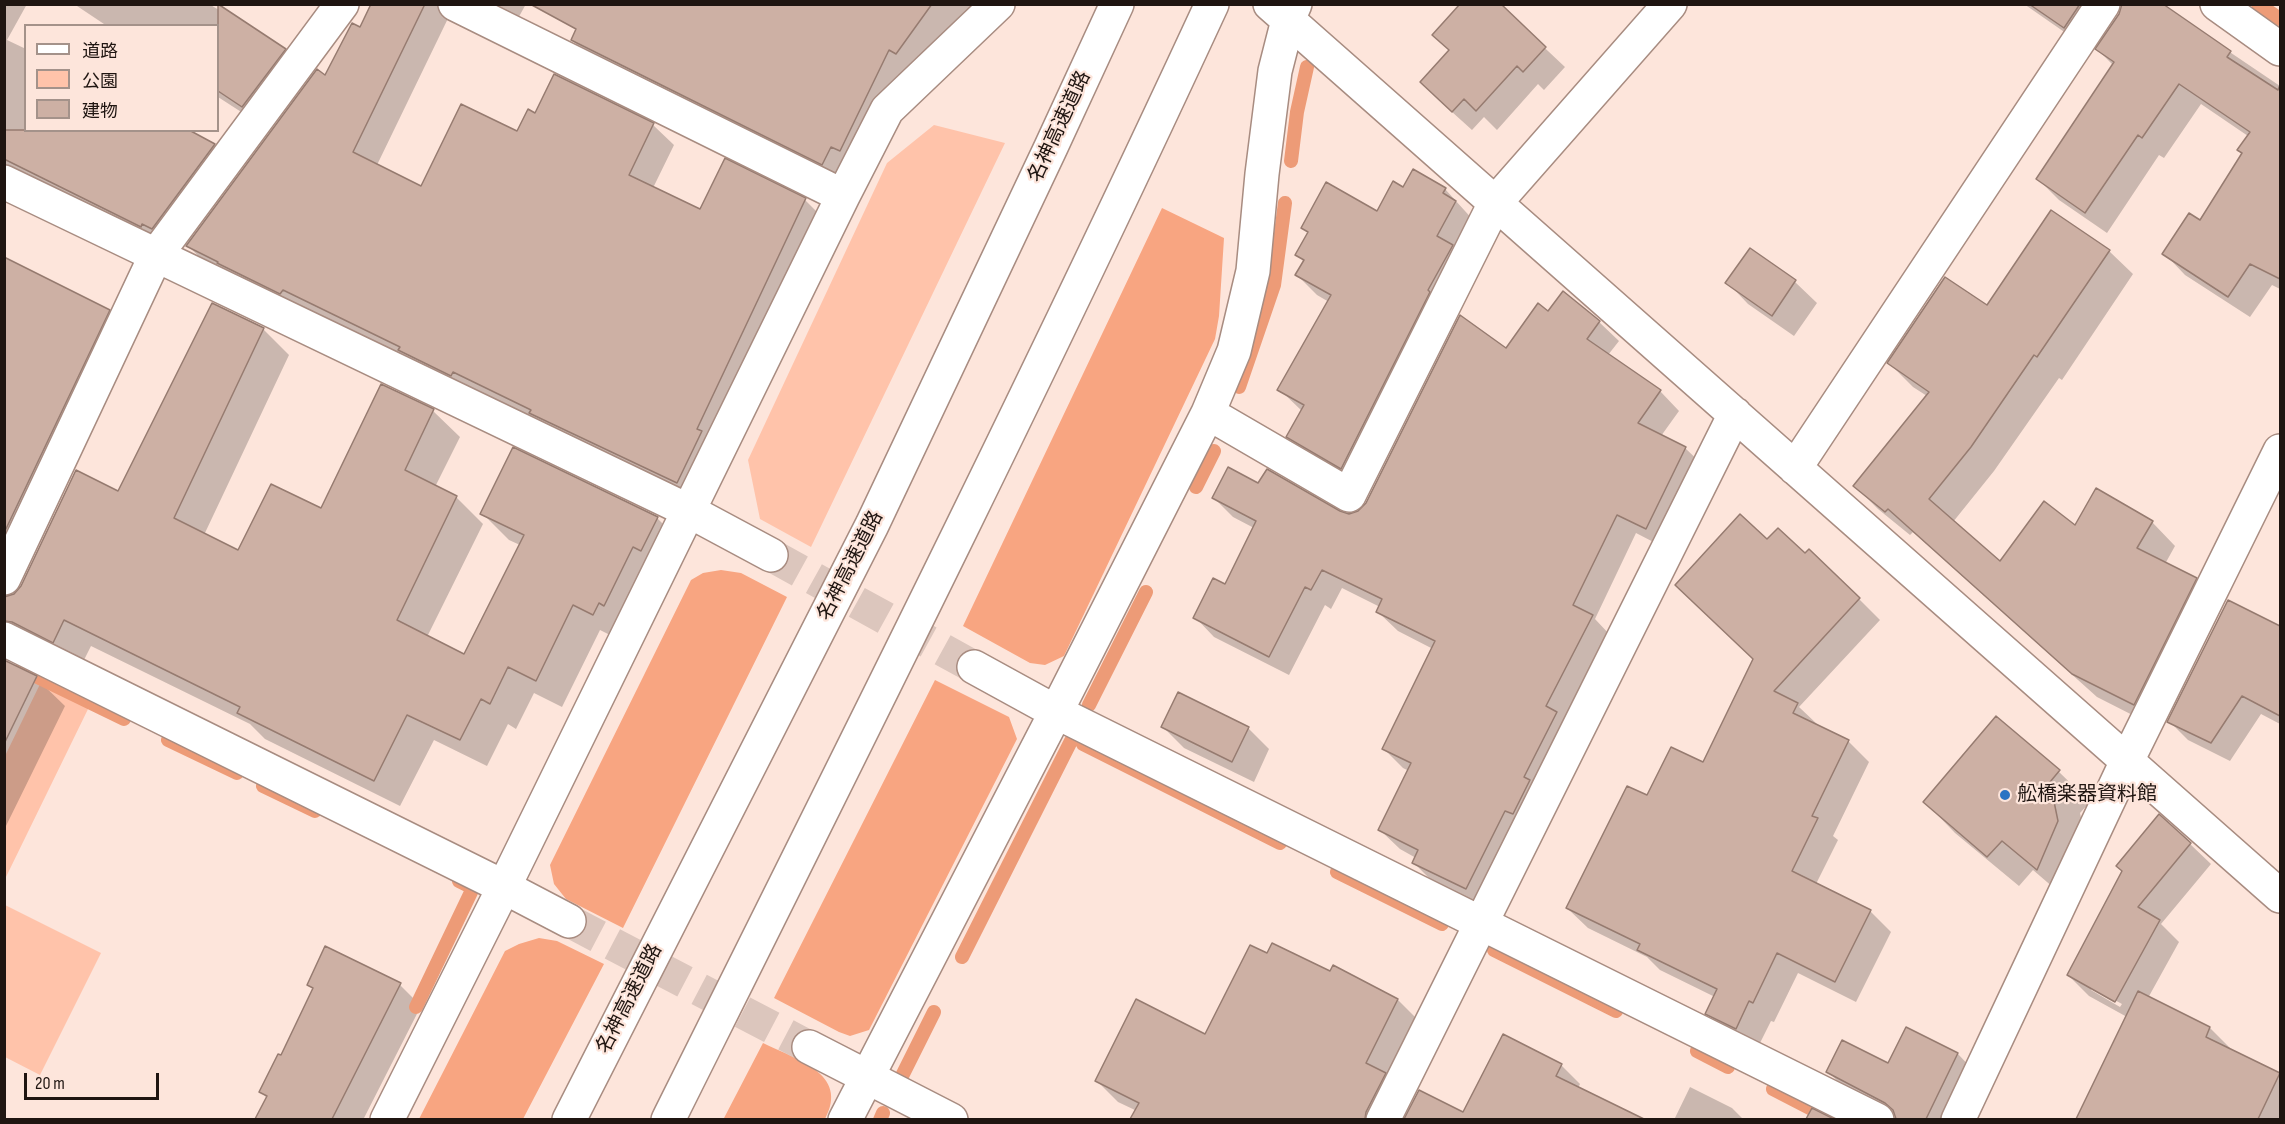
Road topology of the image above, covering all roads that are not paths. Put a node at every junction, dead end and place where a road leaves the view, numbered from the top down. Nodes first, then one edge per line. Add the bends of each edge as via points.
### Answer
1 (342, 4) edge
2 (455, 4) edge
3 (998, 4) edge
4 (1117, 4) edge
5 (1212, 4) edge
6 (1670, 4) edge
7 (2103, 4) edge
8 (2217, 4) edge
9 (1285, 10) edge
10 (2280, 49) edge
11 (4, 182) edge
12 (843, 196) junction
13 (1495, 203) junction
14 (156, 255) junction
15 (1208, 413) junction
16 (1735, 414) junction
17 (2280, 451) edge
18 (1795, 468) junction
19 (689, 511) junction
20 (771, 555) tunnel mouth
21 (4, 578) edge
22 (4, 639) edge
23 (974, 667) tunnel mouth
24 (1056, 712) junction
25 (2127, 760) junction
26 (504, 887) junction
27 (2280, 896) edge
28 (569, 921) tunnel mouth
29 (1481, 923) junction
30 (809, 1047) tunnel mouth
31 (867, 1077) junction
32 (387, 1119) edge
33 (569, 1119) edge
34 (668, 1119) edge
35 (845, 1119) edge
36 (951, 1119) edge
37 (1383, 1119) edge
38 (1877, 1119) edge
39 (1958, 1119) edge

1 - 14 main road
2 - 12 main road
3 - 12 main road via 887,110
4 - 33 main road, 名神高速道路 via 872,525
5 - 34 main road via 944,566
6 - 13 main road
7 - 18 main road
8 - 10 main road
9 - 13 main road
9 - 15 main road via 1253,271 1234,351
11 - 14 main road
12 - 19 main road
13 - 15 main road via 1349,495
13 - 16 main road
14 - 19 main road
14 - 21 main road
15 - 24 main road
16 - 18 main road
16 - 29 main road
17 - 25 main road
18 - 25 main road
19 - 20 main road
19 - 26 main road
22 - 26 main road
23 - 24 main road
24 - 29 main road
24 - 31 main road
25 - 27 main road
25 - 39 main road
26 - 28 main road
26 - 32 main road
29 - 37 main road
29 - 38 main road
30 - 31 main road
31 - 35 main road
31 - 36 main road

